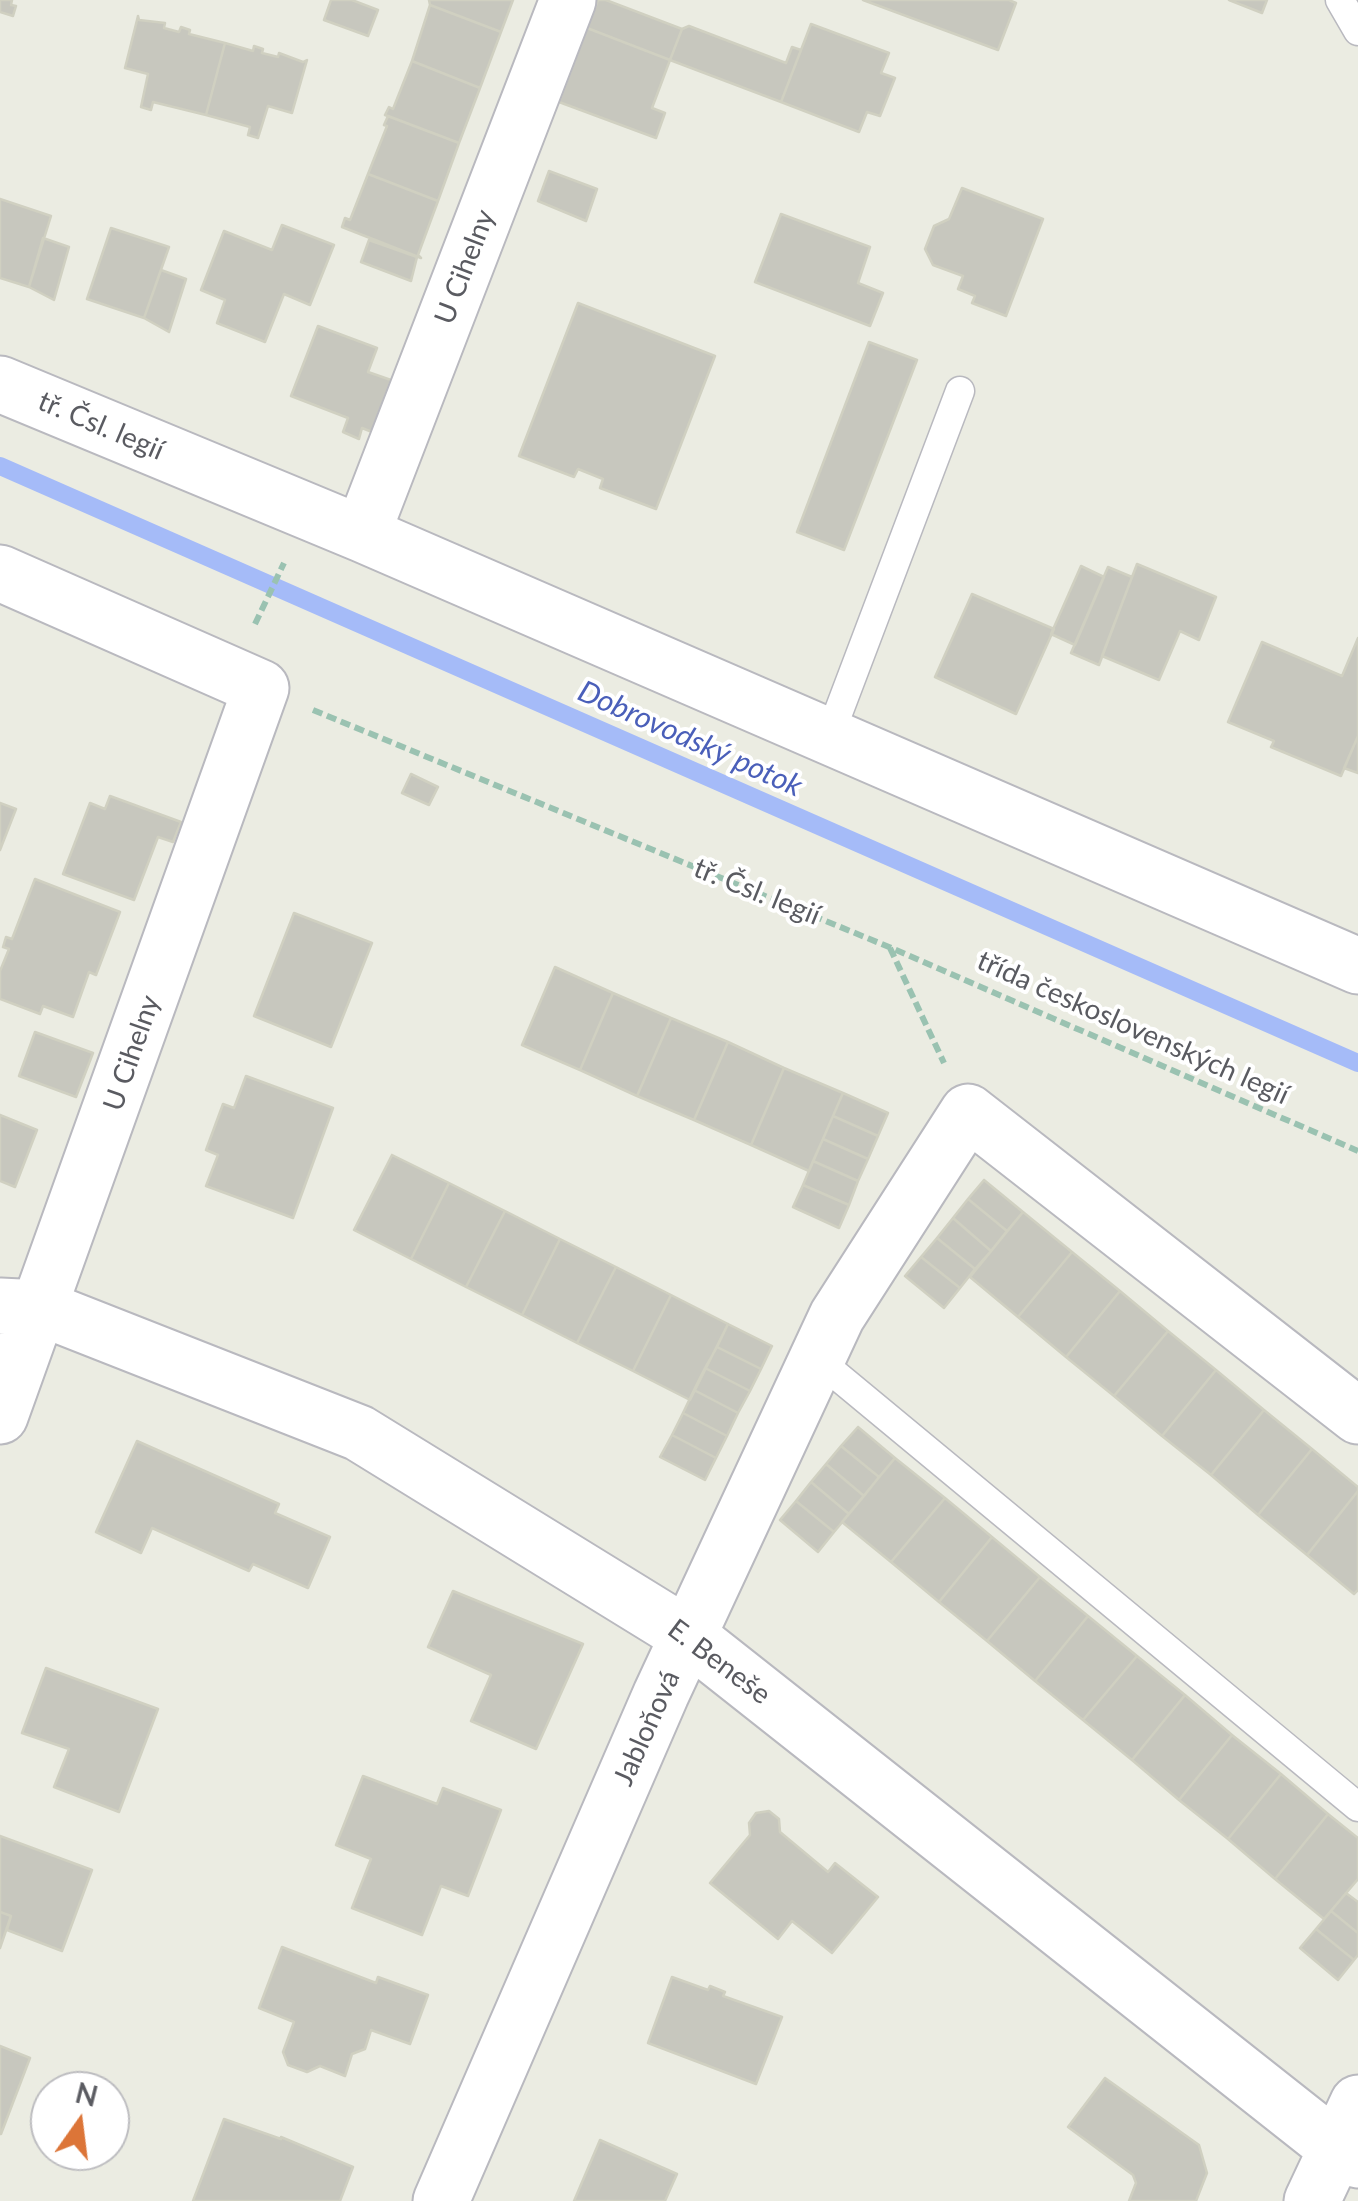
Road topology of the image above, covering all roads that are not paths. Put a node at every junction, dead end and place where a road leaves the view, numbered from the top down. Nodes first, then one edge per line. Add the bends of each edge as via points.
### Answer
1 (568, 0) edge
2 (1340, 0) edge
3 (1358, 31) edge
4 (0, 384) edge
5 (960, 391) dead end
6 (362, 534) junction
7 (0, 574) edge
8 (830, 737) junction
9 (1358, 966) edge
10 (20, 1307) edge
11 (817, 1359) junction
12 (0, 1416) edge
13 (1358, 1416) edge
14 (688, 1635) junction
15 (1358, 1806) edge
16 (1350, 2137) edge
17 (442, 2201) edge
18 (1312, 2201) edge

1 - 6 street, U Cihelny
2 - 3 lane
4 - 6 street, tř. Čsl. legií
5 - 8 lane
6 - 8 street, tř. Čsl. legií
7 - 10 street, U Cihelny via 261,688
8 - 9 street, tř. Čsl. legií
10 - 12 street, U Cihelny
10 - 14 street, E. Beneše via 359,1434
11 - 13 street, Jabloňová via 837,1316 968,1112
11 - 14 street, Jabloňová
11 - 15 lane
14 - 16 street, E. Beneše
14 - 17 street, Jabloňová
16 - 18 street

